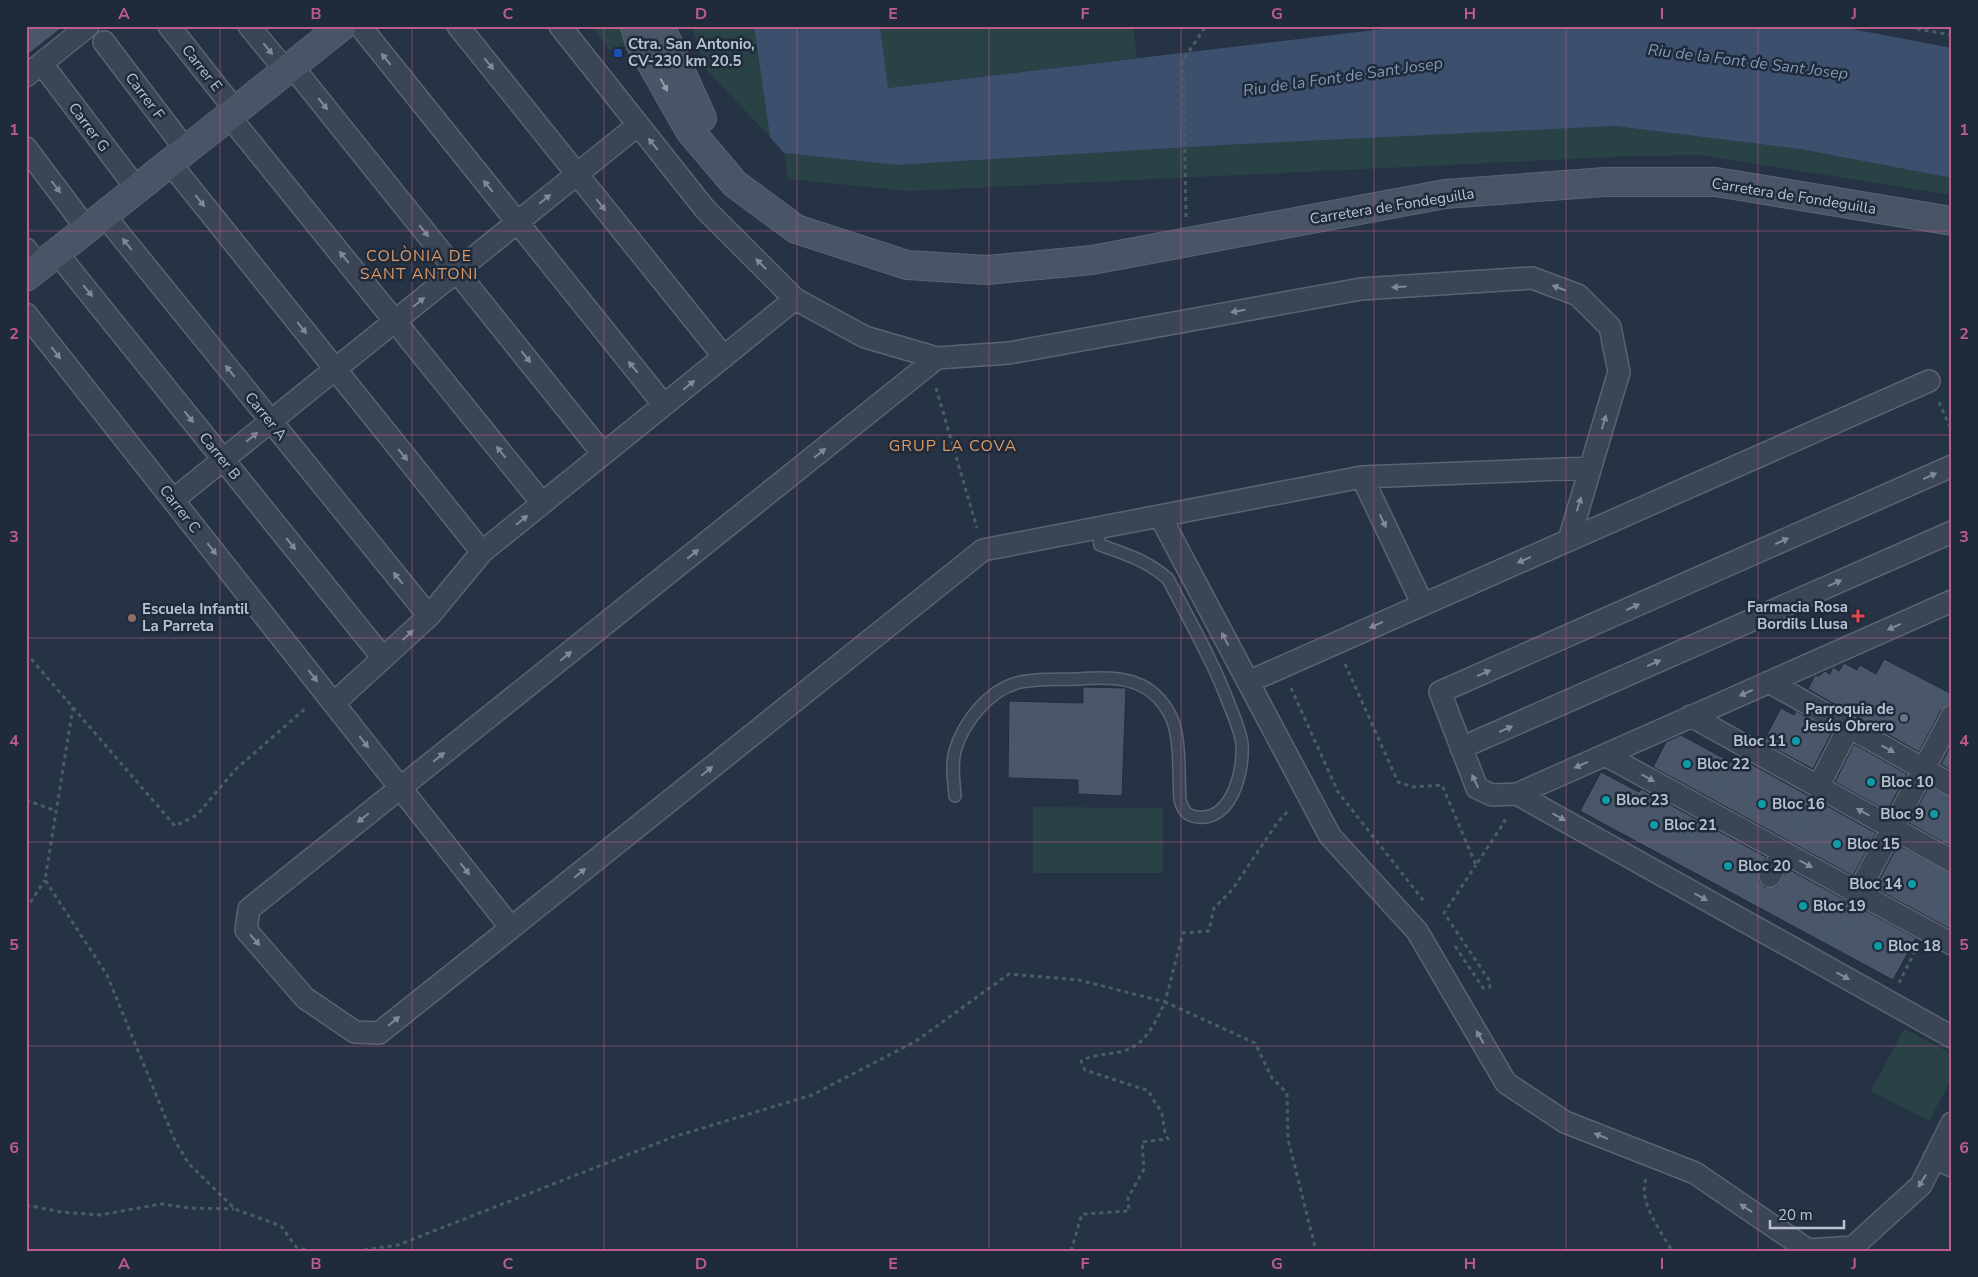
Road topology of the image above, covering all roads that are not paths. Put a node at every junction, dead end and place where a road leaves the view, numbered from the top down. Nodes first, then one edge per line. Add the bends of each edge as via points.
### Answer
1 (88, 26) edge
2 (169, 26) edge
3 (249, 26) edge
4 (342, 26) edge
5 (360, 26) edge
6 (458, 26) edge
7 (560, 26) edge
8 (635, 26) edge
9 (660, 26) edge
10 (104, 42) dead end
11 (289, 68) junction
12 (34, 70) edge
13 (232, 113) junction
14 (638, 125) junction
15 (26, 148) edge
16 (178, 157) junction
17 (577, 174) junction
18 (137, 190) junction
19 (1952, 221) edge
20 (96, 222) junction
21 (517, 222) junction
22 (837, 241) junction
23 (37, 261) edge
24 (457, 271) junction
25 (795, 299) junction
26 (26, 314) edge
27 (395, 321) junction
28 (724, 357) junction
29 (938, 358) junction
30 (335, 370) junction
31 (1930, 380) road end
32 (664, 405) junction
33 (271, 421) junction
34 (603, 454) junction
35 (223, 460) junction
36 (1952, 466) edge
37 (1590, 468) junction
38 (1362, 477) junction
39 (173, 500) junction
40 (542, 503) junction
41 (1160, 516) junction
42 (1097, 528) junction
43 (1952, 532) edge
44 (1569, 540) junction
45 (482, 552) junction
46 (1423, 605) junction
47 (1949, 610) edge
48 (429, 616) junction
49 (383, 658) junction
50 (1248, 682) junction
51 (1769, 682) junction
52 (330, 698) junction
53 (1691, 716) junction
54 (1952, 716) edge
55 (1849, 727) junction
56 (1461, 748) junction
57 (1605, 755) junction
58 (1924, 769) junction
59 (1952, 785) edge
60 (1818, 786) junction
61 (401, 788) junction
62 (1517, 794) junction
63 (956, 796) dead end
64 (1892, 828) junction
65 (1783, 852) junction
66 (1952, 861) edge
67 (1770, 876) dead end
68 (1858, 893) junction
69 (511, 928) junction
70 (1952, 944) edge
71 (1952, 1037) edge
72 (1952, 1122) edge
73 (1943, 1162) edge

1 - 12 street
2 - 13 street, Carrer E
3 -> 11 street
4 - 11 main road
21 -> 5 street
6 -> 17 street
7 - 14 street
8 -> 22 main road, Carretera de Fondeguilla via 639,41 690,131 734,184 796,229
9 - 22 main road, Carretera de Fondeguilla via 703,120 743,170
10 - 16 street, Carrer F
11 - 13 main road
11 -> 24 street
12 - 18 street, Carrer G
13 - 16 main road
27 -> 13 street, Carrer E
14 - 17 street
25 -> 14 street via 705,209
15 -> 20 street, Carrer A
16 - 18 main road
16 -> 30 street, Carrer F
21 -> 17 street
17 -> 28 street
18 - 20 main road
19 - 22 main road, Carretera de Fondeguilla via 1716,182 1605,182 1446,194 1092,260 988,270 906,265
20 - 23 main road
33 -> 20 street, Carrer A
21 - 24 street
32 -> 21 street
23 -> 35 street, Carrer B
27 -> 24 street
24 -> 34 street
25 - 28 street
25 - 29 street via 865,337
26 -> 39 street, Carrer C
27 - 30 street
40 -> 27 street, Carrer E
32 -> 28 street
37 -> 29 street via 1619,372 1610,327 1578,295 1532,278 1362,289 1009,353
61 -> 29 street
30 - 33 street
30 -> 45 street, Carrer F
31 - 44 street
32 - 34 street
35 -> 33 street
48 -> 33 street, Carrer A
34 - 40 street
35 - 39 street
35 -> 49 street, Carrer B
56 -> 36 street via 1440,692
37 - 38 street
44 -> 37 street
38 - 41 street
38 -> 46 street
39 -> 52 street, Carrer C
45 -> 40 street
41 - 42 street
50 -> 41 street
42 - 63 lane via 1100,545 1138,558 1168,579 1220,681 1242,744 1240,772 1229,800 1210,816 1191,816 1184,811 1180,800 1175,726 1168,710 1142,685 1110,677 1032,681 1016,683 1001,690 976,713 962,734 952,772
69 -> 42 street via 983,550
56 -> 43 street
44 -> 46 street
45 - 48 street
46 -> 50 street
47 -> 51 street
49 -> 48 street
49 - 52 street
73 -> 50 street via 1853,1247 1808,1250 1695,1173 1565,1122 1506,1083 1417,931 1330,836
51 -> 53 street
51 - 55 street
52 -> 61 street, Carrer C
53 - 57 street
53 - 60 street
54 - 58 street
55 -> 58 street
55 - 60 street
62 -> 56 street via 1492,795 1476,788
57 -> 62 street
57 -> 65 street
58 - 59 street
58 - 64 street
64 -> 60 street
61 -> 69 street, Carrer C
61 -> 69 street via 249,909 246,930 305,998 355,1032 379,1033
62 -> 71 street
64 - 66 street
64 - 68 street
65 - 67 street
65 -> 68 street
68 - 70 street
72 - 73 street

